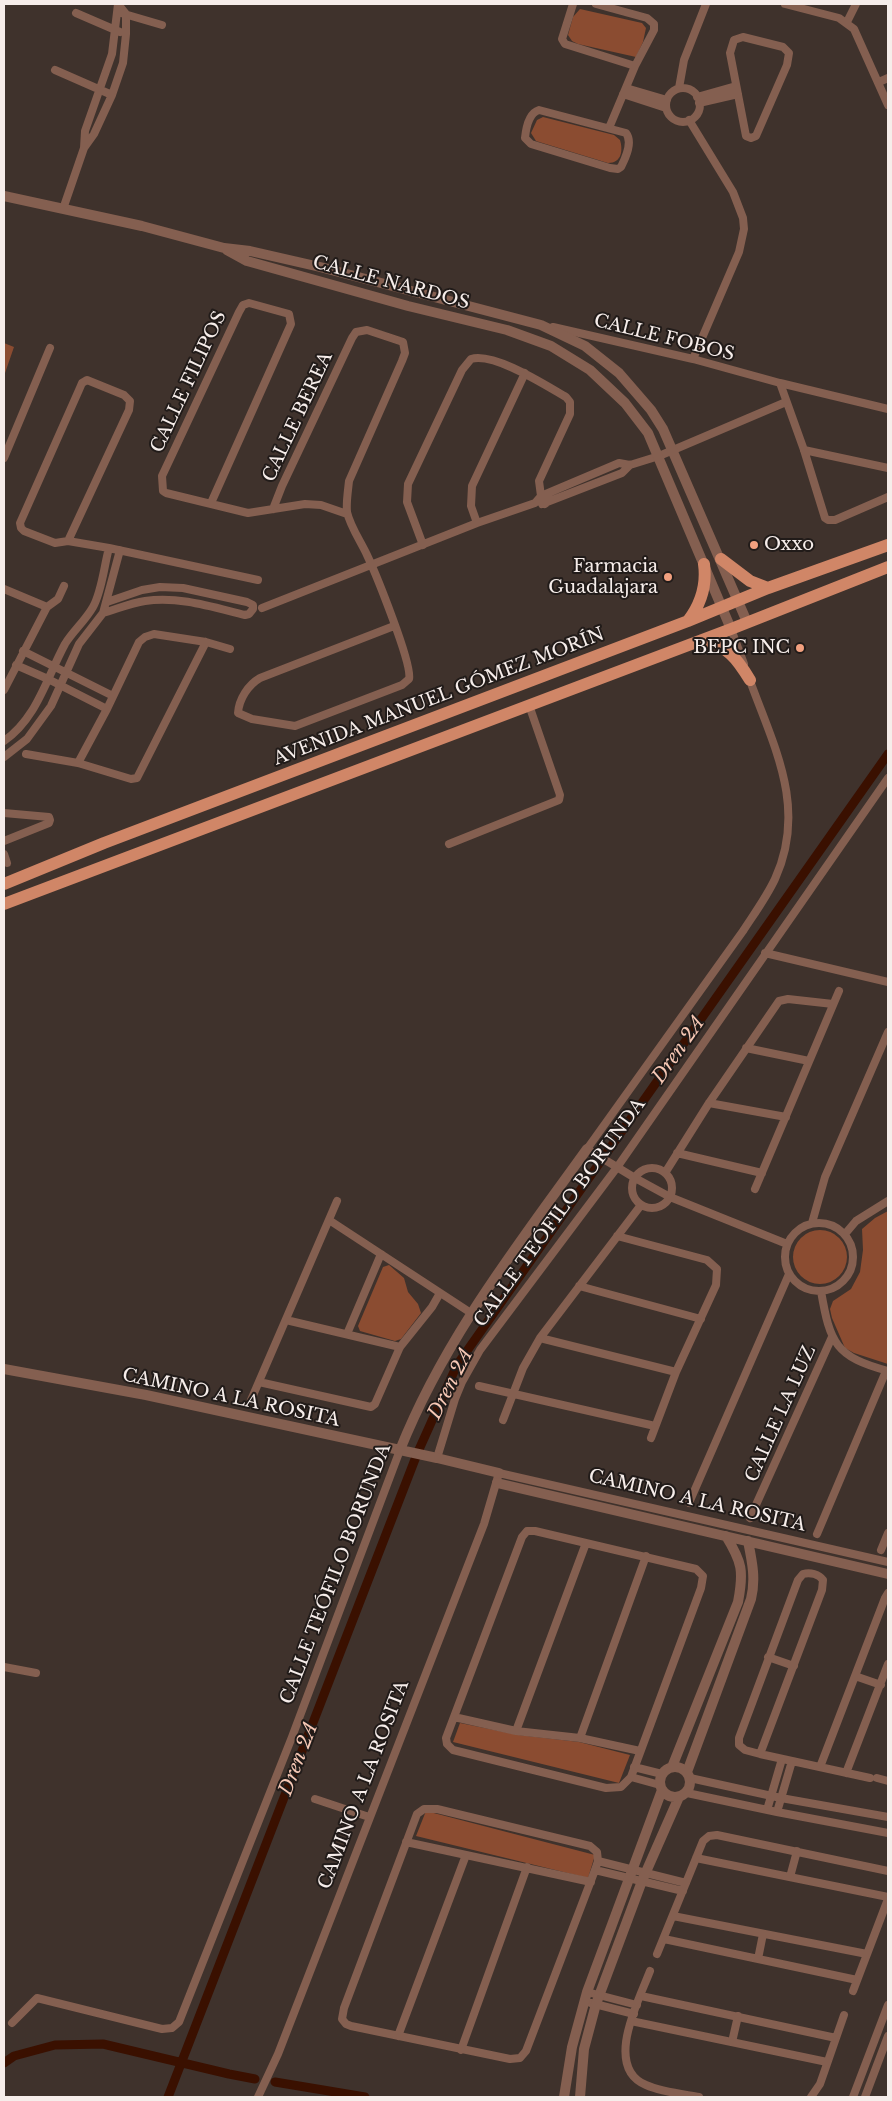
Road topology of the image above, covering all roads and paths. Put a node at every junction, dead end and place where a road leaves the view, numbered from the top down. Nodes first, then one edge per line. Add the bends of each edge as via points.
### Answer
1 (573, 4) edge
2 (596, 4) edge
3 (706, 4) edge
4 (785, 4) edge
5 (856, 4) edge
6 (118, 7) edge
7 (76, 13) dead end
8 (126, 14) junction
9 (847, 22) junction
10 (162, 25) dead end
11 (116, 31) junction
12 (126, 34) junction
13 (635, 66) junction
14 (55, 70) dead end
15 (888, 78) edge
16 (878, 82) junction
17 (679, 88) junction
18 (100, 90) junction
19 (737, 90) junction
20 (625, 91) junction
21 (886, 94) edge
22 (112, 96) junction
23 (698, 100) junction
24 (666, 104) junction
25 (888, 105) edge
26 (689, 120) junction
27 (609, 128) junction
28 (84, 148) junction
29 (4, 196) edge
30 (63, 209) junction
31 (224, 248) junction
32 (541, 325) junction
33 (50, 348) dead end
34 (693, 359) junction
35 (525, 373) junction
36 (780, 383) junction
37 (786, 402) junction
38 (888, 409) edge
39 (672, 450) junction
40 (804, 450) junction
41 (658, 456) junction
42 (4, 458) edge
43 (630, 465) junction
44 (888, 468) edge
45 (572, 482) junction
46 (576, 491) junction
47 (541, 496) junction
48 (888, 497) edge
49 (535, 502) junction
50 (211, 504) junction
51 (544, 504) junction
52 (273, 509) junction
53 (348, 514) junction
54 (477, 523) junction
55 (68, 541) junction
56 (424, 545) junction
57 (888, 545) edge
58 (109, 548) junction
59 (120, 550) junction
60 (719, 556) junction
61 (704, 562) junction
62 (372, 565) junction
63 (888, 567) edge
64 (258, 580) dead end
65 (64, 586) dead end
66 (768, 588) junction
67 (4, 589) edge
68 (739, 601) junction
69 (107, 602) junction
70 (47, 607) junction
71 (723, 607) junction
72 (262, 608) dead end
73 (103, 613) junction
74 (688, 621) junction
75 (748, 622) junction
76 (394, 626) junction
77 (731, 629) junction
78 (702, 640) junction
79 (206, 642) junction
80 (230, 649) dead end
81 (23, 651) junction
82 (16, 665) junction
83 (54, 667) junction
84 (66, 673) junction
85 (48, 678) junction
86 (750, 680) junction
87 (60, 684) junction
88 (4, 690) edge
89 (113, 696) junction
90 (529, 706) junction
91 (107, 709) junction
92 (4, 741) edge
93 (26, 754) dead end
94 (4, 756) edge
95 (78, 763) junction
96 (888, 778) edge
97 (4, 813) edge
98 (4, 841) edge
99 (450, 844) dead end
100 (4, 854) edge
101 (7, 863) dead end
102 (4, 884) edge
103 (4, 904) edge
104 (765, 953) junction
105 (888, 982) edge
106 (839, 991) dead end
107 (833, 1004) junction
108 (888, 1032) edge
109 (746, 1048) junction
110 (809, 1061) junction
111 (709, 1102) junction
112 (786, 1117) junction
113 (590, 1150) junction
114 (677, 1153) junction
115 (615, 1164) junction
116 (665, 1173) junction
117 (762, 1173) junction
118 (634, 1178) junction
119 (755, 1190) dead end
120 (670, 1196) junction
121 (337, 1201) dead end
122 (888, 1201) edge
123 (641, 1205) junction
124 (329, 1220) junction
125 (812, 1223) junction
126 (845, 1234) junction
127 (617, 1236) junction
128 (787, 1244) junction
129 (381, 1254) junction
130 (789, 1274) junction
131 (579, 1286) junction
132 (821, 1291) junction
133 (440, 1292) junction
134 (471, 1313) junction
135 (701, 1319) junction
136 (286, 1320) junction
137 (347, 1334) junction
138 (832, 1337) junction
139 (540, 1338) junction
140 (400, 1347) junction
141 (4, 1369) edge
142 (887, 1371) edge
143 (676, 1372) junction
144 (259, 1382) junction
145 (479, 1386) dead end
146 (513, 1394) junction
147 (251, 1400) dead end
148 (503, 1420) dead end
149 (655, 1426) junction
150 (651, 1438) dead end
151 (404, 1451) junction
152 (438, 1458) junction
153 (498, 1478) junction
154 (689, 1503) dead end
155 (750, 1518) dead end
156 (888, 1533) edge
157 (817, 1534) dead end
158 (726, 1536) junction
159 (748, 1541) junction
160 (586, 1543) junction
161 (881, 1550) dead end
162 (646, 1556) junction
163 (888, 1562) edge
164 (888, 1574) edge
165 (888, 1593) edge
166 (768, 1657) junction
167 (888, 1664) edge
168 (794, 1666) junction
169 (4, 1667) edge
170 (36, 1673) dead end
171 (855, 1676) junction
172 (881, 1685) junction
173 (454, 1717) junction
174 (516, 1731) junction
175 (580, 1738) junction
176 (640, 1752) junction
177 (760, 1754) junction
178 (782, 1759) junction
179 (792, 1761) junction
180 (634, 1767) junction
181 (672, 1767) junction
182 (820, 1767) junction
183 (846, 1773) junction
184 (662, 1774) junction
185 (688, 1775) junction
186 (631, 1777) junction
187 (888, 1781) edge
188 (661, 1788) junction
189 (683, 1795) junction
190 (771, 1796) junction
191 (781, 1798) junction
192 (315, 1799) dead end
193 (767, 1810) junction
194 (777, 1812) junction
195 (369, 1816) junction
196 (888, 1818) edge
197 (888, 1823) edge
198 (887, 1833) edge
199 (406, 1842) junction
200 (797, 1851) junction
201 (466, 1855) junction
202 (696, 1858) junction
203 (598, 1862) junction
204 (527, 1867) junction
205 (595, 1870) junction
206 (888, 1871) edge
207 (632, 1874) junction
208 (644, 1877) junction
209 (790, 1877) junction
210 (591, 1882) junction
211 (684, 1887) junction
212 (888, 1898) edge
213 (673, 1916) junction
214 (763, 1934) junction
215 (664, 1938) junction
216 (657, 1954) dead end
217 (867, 1954) junction
218 (758, 1959) junction
219 (650, 1971) dead end
220 (857, 1980) junction
221 (853, 1991) dead end
222 (641, 1996) junction
223 (586, 1997) junction
224 (598, 2000) junction
225 (637, 2005) junction
226 (888, 2005) edge
227 (738, 2016) junction
228 (844, 2016) dead end
229 (632, 2018) junction
230 (12, 2023) dead end
231 (398, 2036) junction
232 (888, 2036) edge
233 (836, 2038) junction
234 (732, 2042) junction
235 (461, 2050) junction
236 (827, 2062) junction
237 (564, 2093) edge
238 (581, 2096) edge
239 (258, 2097) edge
240 (554, 2097) edge
241 (699, 2097) edge
242 (811, 2097) edge
243 (854, 2097) edge
244 (865, 2097) edge

1 - 13 street via 562,39 565,44
2 - 13 street via 647,18 654,24
3 - 17 street via 684,60
4 - 9 street
5 - 9 street
6 - 8 street
6 - 11 street
7 - 11 street
8 - 10 street
8 - 12 street
9 - 16 street via 854,29
11 - 12 street
11 - 18 street
12 - 22 street via 123,63
13 - 20 street
14 - 18 street
15 - 16 street
16 - 21 street
17 - 23 street via 690,90
17 - 24 street
18 - 22 street
18 - 28 street via 85,131
19 - 19 street via 730,53 734,40 743,37 787,49 790,53 788,65 756,136 751,138 746,136
19 - 23 street
20 - 24 street
20 - 27 street
21 - 25 street
22 - 28 street
23 - 26 street via 698,113
24 - 26 street via 675,120
26 - 34 street via 733,192 744,229 739,252
27 - 27 street via 626,133 629,138 623,162 618,168 531,144 525,138 531,115 539,110
28 - 30 street
29 - 30 street, CALLE NARDOS
30 - 31 street, CALLE NARDOS
31 - 32 street, CALLE NARDOS via 320,267
31 - 41 street, CALLE NARDOS via 248,261 507,330 551,346 590,370 626,403 644,426
32 - 34 street, CALLE FOBOS
32 - 39 street, CALLE NARDOS via 584,346 619,373 651,410
33 - 42 street
34 - 36 street, CALLE FOBOS
35 - 47 street via 570,402 570,414 540,474
35 - 54 street via 472,486 471,506
35 - 56 street via 476,358 462,370 408,484 407,502
36 - 37 street
36 - 38 street, CALLE FOBOS
37 - 39 street
37 - 40 street
39 - 41 street
39 - 60 street, CALLE NARDOS
40 - 44 street
40 - 48 street via 828,520 835,520
41 - 43 street
41 - 61 street, CALLE NARDOS
43 - 45 street via 619,463
43 - 46 street via 622,473
45 - 46 street
45 - 47 street
46 - 51 street
47 - 49 street
47 - 51 street
49 - 51 street
49 - 54 street
50 - 50 street, CALLE FILIPOS via 166,493 162,476 243,305 256,304 289,314 289,331
50 - 52 street via 248,513
52 - 53 street via 321,505
52 - 53 street, CALLE BEREA via 352,338 361,330 398,340 405,346 402,361 349,481
53 - 62 street
54 - 56 street
55 - 55 street via 129,410 130,401 124,395 87,380 82,383 20,523 24,531 55,543
55 - 58 street
56 - 62 street
57 - 66 main road, AVENIDA MANUEL GÓMEZ MORÍN
58 - 59 street
58 - 83 street via 92,608 72,632
59 - 64 street
59 - 69 street
60 - 61 street
60 - 66 main road via 740,574
60 - 68 street, CALLE NARDOS
61 - 71 street, CALLE NARDOS
61 - 74 main road via 703,595
62 - 72 street
62 - 76 street
63 - 75 main road
65 - 70 street via 58,600
66 - 68 main road, AVENIDA MANUEL GÓMEZ MORÍN
67 - 70 street
68 - 71 main road, AVENIDA MANUEL GÓMEZ MORÍN
68 - 75 street, CALLE NARDOS
69 - 73 street
69 - 73 street via 142,590 171,588 247,602 253,609 245,615 180,600 161,600
70 - 81 street
71 - 74 main road, AVENIDA MANUEL GÓMEZ MORÍN
71 - 77 street, CALLE NARDOS
73 - 84 street via 79,644
74 - 102 main road, AVENIDA MANUEL GÓMEZ MORÍN
75 - 77 main road
76 - 76 street via 255,681 241,700 238,712 252,719 295,726 402,685 409,679 410,669
77 - 78 main road
77 - 86 street
78 - 86 main road via 718,644 728,651
78 - 90 main road
79 - 80 street
79 - 89 street via 154,634 145,637 139,642
79 - 95 street via 137,778
81 - 82 street
81 - 83 street
82 - 85 street
82 - 88 street
83 - 84 street
83 - 85 street
84 - 87 street
84 - 89 street
85 - 87 street
85 - 92 street via 32,714
86 - 113 street via 787,789 790,822 781,864 767,894 743,931
87 - 91 street
87 - 94 street via 42,721 27,739
89 - 91 street
90 - 99 street via 560,800
90 - 103 main road
91 - 95 street
93 - 95 street
96 - 104 street, CALLE TEÓFILO BORUNDA
97 - 98 street via 49,817 50,820
100 - 101 street
104 - 105 street
104 - 115 street, CALLE TEÓFILO BORUNDA
106 - 107 street
107 - 109 street via 782,999
107 - 110 street
108 - 125 street via 825,1177
109 - 110 street
109 - 111 street
110 - 112 street
111 - 112 street
111 - 114 street
112 - 117 street
113 - 115 street
113 - 134 street, CALLE TEÓFILO BORUNDA
114 - 116 street
114 - 117 street
115 - 118 street
115 - 152 street, CALLE TEÓFILO BORUNDA via 480,1350 455,1399
116 - 118 street via 646,1169
116 - 120 street via 672,1185
117 - 119 street
118 - 120 street
118 - 123 street via 633,1196
120 - 123 street via 659,1206
120 - 128 street
121 - 124 street
122 - 126 street via 856,1221
123 - 127 street
124 - 129 street
124 - 136 street
125 - 126 street via 830,1224
125 - 128 street via 797,1230
126 - 132 street via 854,1254 853,1265 841,1283
127 - 131 street
127 - 135 street via 707,1260 717,1269 716,1285
128 - 130 street
129 - 133 street
129 - 137 street
130 - 132 street via 802,1286
130 - 154 street
131 - 135 street
131 - 139 street
132 - 138 street, CALLE LA LUZ
133 - 134 street
133 - 140 street
134 - 151 street, CALLE TEÓFILO BORUNDA via 445,1355 408,1430
135 - 143 street
136 - 137 street
136 - 144 street
137 - 140 street
138 - 142 street via 848,1357
138 - 155 street, CALLE LA LUZ
139 - 143 street
139 - 146 street via 522,1368
140 - 144 street via 375,1404 371,1406
141 - 151 street, CAMINO A LA ROSITA via 146,1395
142 - 157 street
143 - 149 street
144 - 147 street
145 - 146 street
146 - 148 street
146 - 149 street
149 - 150 street
151 - 152 street, CAMINO A LA ROSITA
151 - 230 street, CALLE TEÓFILO BORUNDA via 183,2016 176,2025 162,2030 37,1998
152 - 153 street, CAMINO A LA ROSITA
153 - 158 street, CAMINO A LA ROSITA
153 - 163 street, CAMINO A LA ROSITA
153 - 195 street, CAMINO A LA ROSITA via 484,1524
156 - 161 street
158 - 159 street, CAMINO A LA ROSITA
158 - 181 street via 742,1567 738,1602
159 - 164 street, CAMINO A LA ROSITA
159 - 185 street via 754,1586 751,1599
160 - 162 street
160 - 173 street via 535,1531 525,1533
160 - 174 street
162 - 175 street
162 - 176 street via 696,1569 703,1576 703,1581
165 - 171 street
166 - 168 street
166 - 168 street via 798,1580 803,1574 810,1573 821,1578 823,1584
166 - 177 street via 738,1741 742,1748
167 - 172 street
168 - 177 street
169 - 170 street
171 - 172 street
171 - 182 street
172 - 183 street
173 - 174 street
173 - 186 street via 446,1738 453,1750 606,1788 622,1787
174 - 175 street
175 - 176 street
176 - 180 street
177 - 178 street
178 - 179 street
178 - 190 street
179 - 182 street
179 - 191 street
180 - 184 street
180 - 186 street
181 - 184 street
181 - 185 street via 682,1768
182 - 183 street
183 - 187 street
184 - 188 street
185 - 189 street via 691,1783
185 - 190 street
186 - 188 street
188 - 189 street via 669,1797
188 - 207 street
189 - 193 street
189 - 208 street
190 - 191 street
190 - 193 street
191 - 194 street
191 - 196 street
192 - 195 street
193 - 194 street
194 - 198 street
195 - 239 street, CAMINO A LA ROSITA
197 - 198 street
199 - 201 street
199 - 203 street via 420,1811 438,1810 590,1846 597,1852
199 - 231 street via 342,2019 351,2026
200 - 202 street via 717,1835 703,1841
200 - 206 street
200 - 209 street
201 - 204 street
201 - 231 street
202 - 209 street
202 - 211 street
203 - 205 street
203 - 207 street
204 - 210 street
204 - 235 street
205 - 207 street
205 - 210 street
207 - 208 street
207 - 223 street
208 - 211 street
208 - 224 street
209 - 212 street
210 - 235 street via 526,2051 520,2058 510,2060
211 - 213 street
212 - 217 street
213 - 214 street
213 - 215 street
214 - 217 street
214 - 218 street
215 - 216 street
215 - 218 street
217 - 220 street
218 - 220 street
219 - 222 street
220 - 221 street
222 - 225 street
222 - 227 street
223 - 224 street
223 - 237 street
224 - 225 street
224 - 229 street
224 - 238 street via 584,2049
225 - 229 street
226 - 243 street
227 - 233 street
227 - 234 street
228 - 233 street
229 - 234 street
229 - 241 street via 626,2036 626,2051 630,2071 636,2079 656,2089
231 - 235 street
232 - 244 street
233 - 236 street
234 - 236 street
236 - 242 street via 820,2084
237 - 240 street

